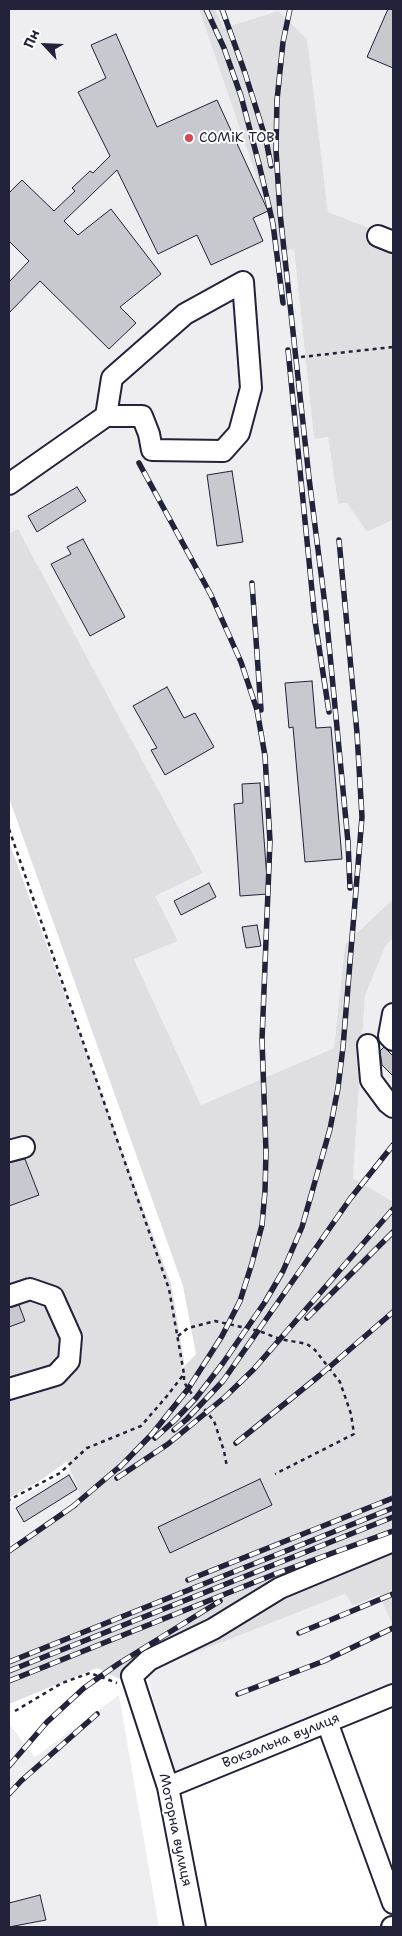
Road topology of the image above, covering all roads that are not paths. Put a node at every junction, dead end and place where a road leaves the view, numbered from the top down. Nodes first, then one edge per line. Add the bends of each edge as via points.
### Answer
1 (106, 416) junction
2 (9, 484) edge
3 (393, 1014) edge
4 (393, 1040) edge
5 (368, 1045) dead end
6 (393, 1107) edge
7 (9, 1296) edge
8 (9, 1389) edge
9 (393, 1541) edge
10 (393, 1695) edge
11 (327, 1722) junction
12 (168, 1787) junction
13 (393, 1903) edge
14 (195, 1927) edge

1 - 1 street via 142,416 152,450 223,451 239,433 251,388 243,282 185,314 112,378
1 - 2 street
3 - 4 street via 389,1036
5 - 6 street via 371,1080
7 - 8 street via 30,1289 53,1297 71,1337 69,1360 56,1375
9 - 12 street, Моторна вулиця via 280,1588 213,1628 150,1660 132,1676
10 - 11 street, Вокзальна вулиця
11 - 12 street, Вокзальна вулиця
11 - 13 street
12 - 14 street, Моторна вулиця

